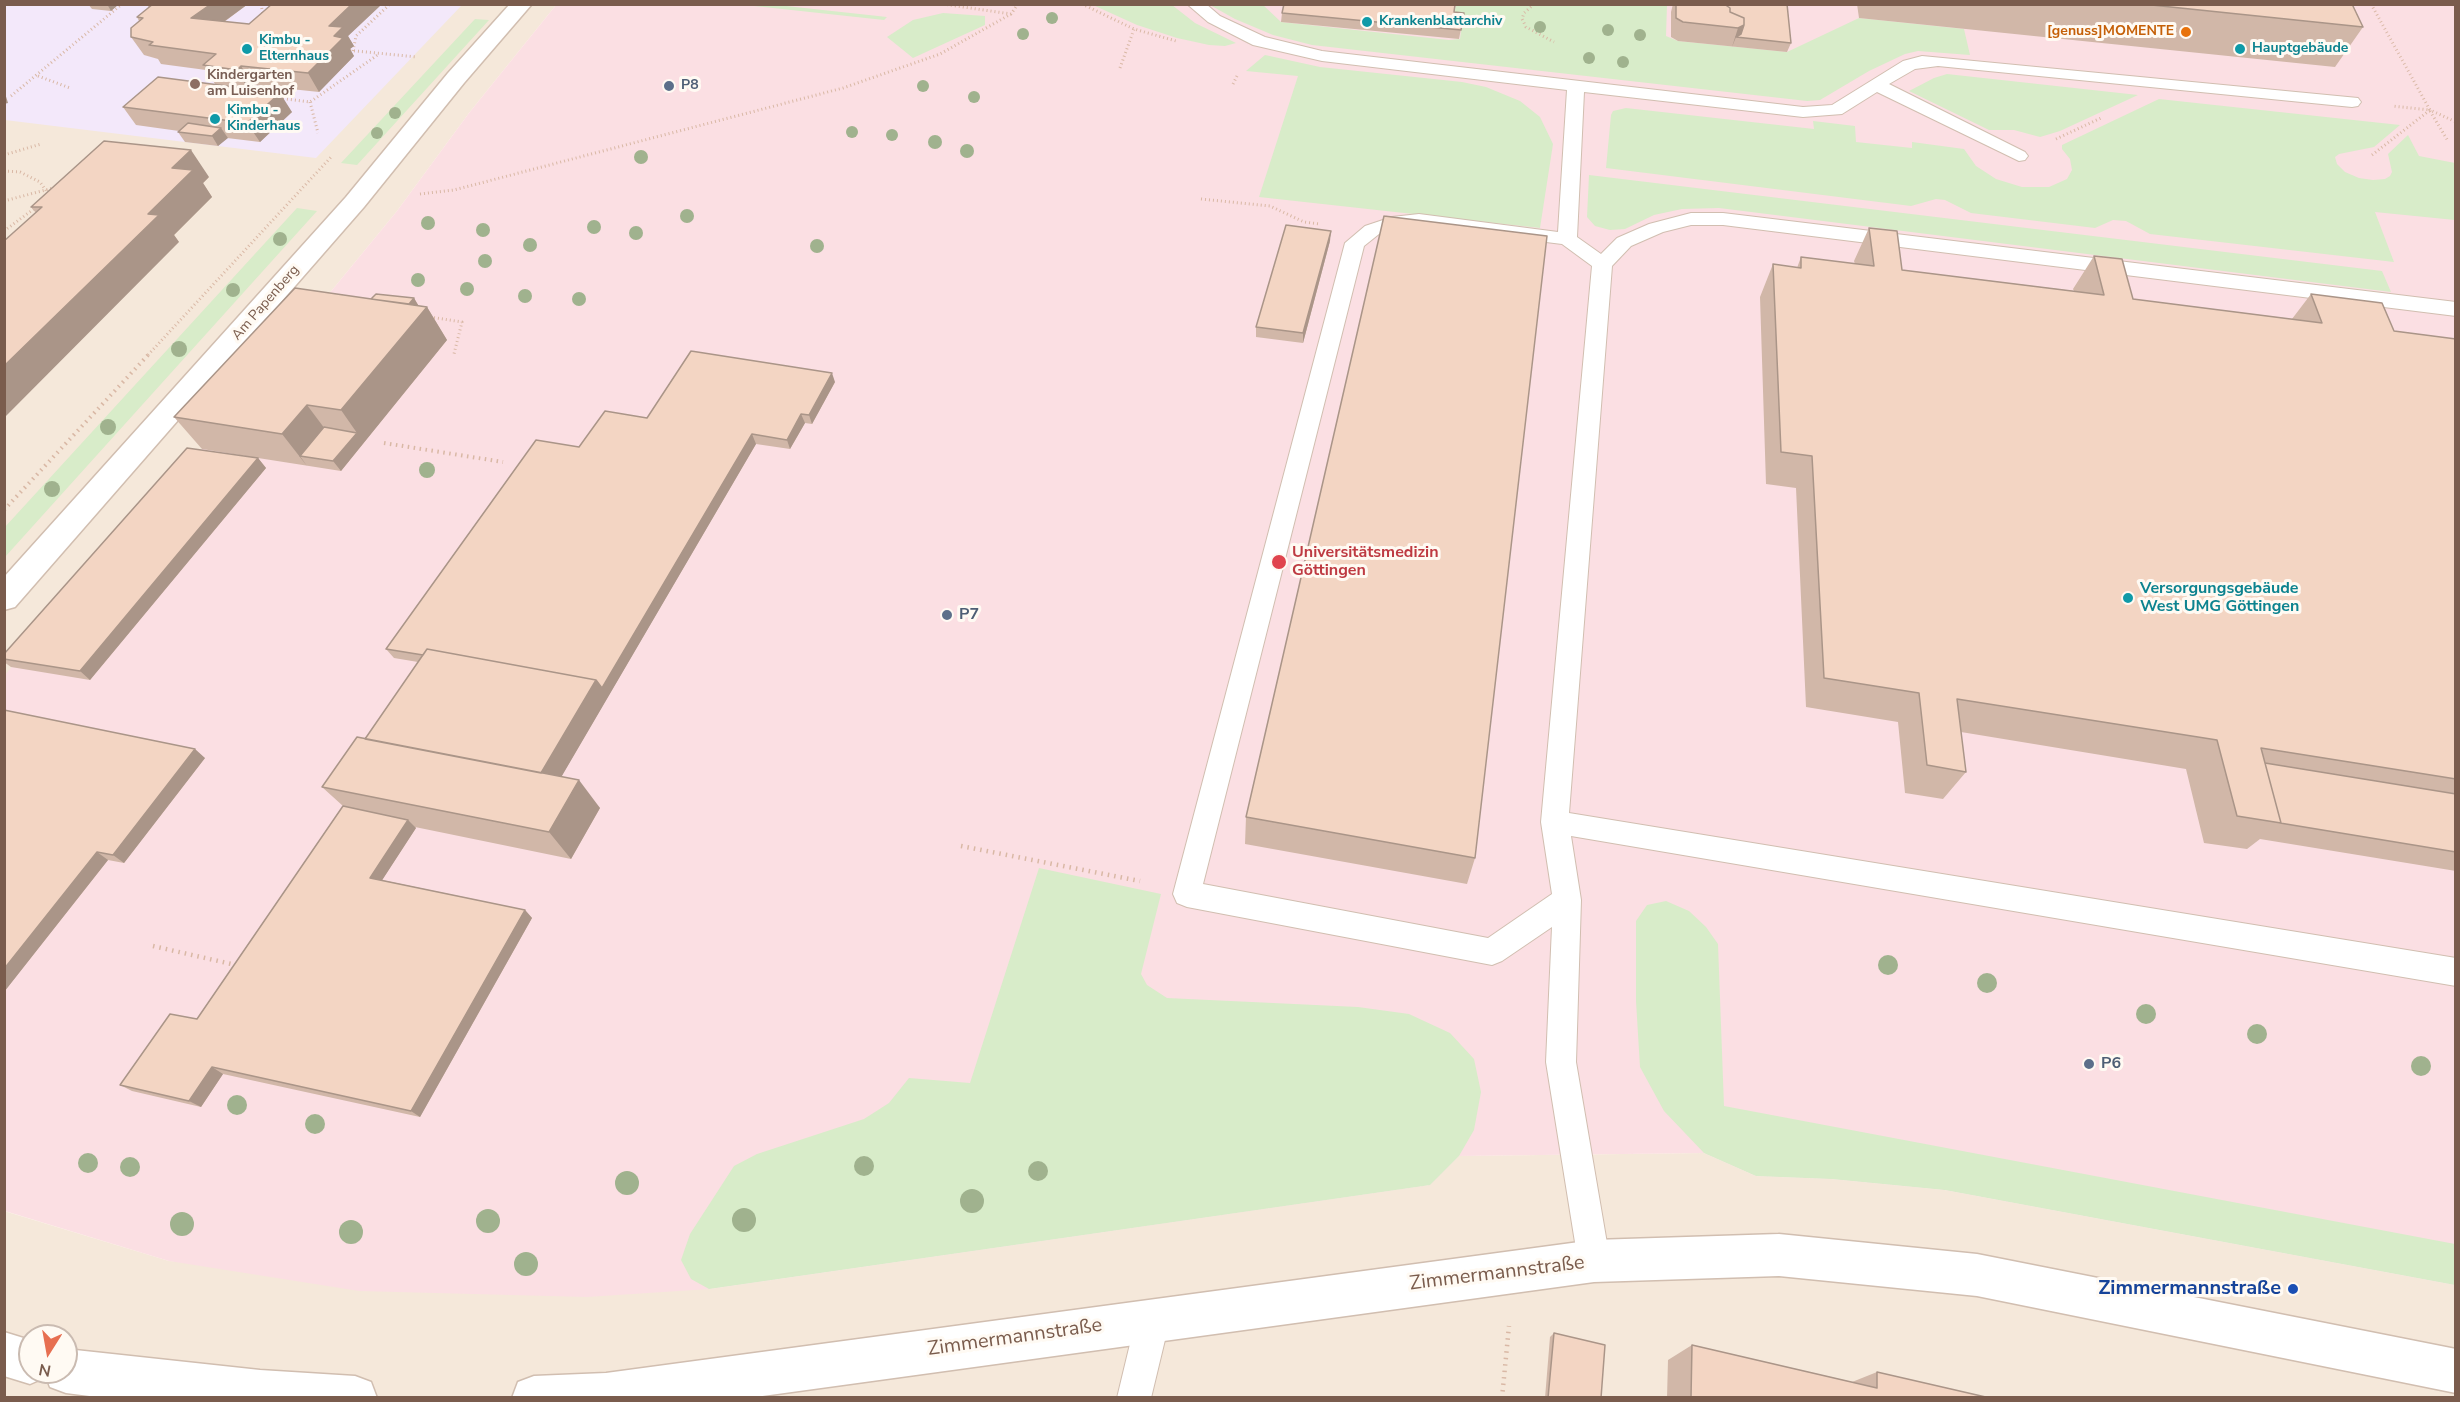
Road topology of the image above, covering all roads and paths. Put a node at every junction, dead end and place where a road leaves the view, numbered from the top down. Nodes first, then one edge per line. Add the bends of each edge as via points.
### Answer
1 (122, 4) edge
2 (261, 4) edge
3 (390, 4) edge
4 (522, 4) edge
5 (1018, 4) edge
6 (1195, 4) edge
7 (2371, 4) edge
8 (946, 5) edge
9 (1011, 14) junction
10 (263, 16) edge
11 (1134, 29) dead end
12 (338, 49) edge
13 (353, 51) junction
14 (379, 54) junction
15 (424, 58) dead end
16 (1120, 68) dead end
17 (37, 76) junction
18 (2172, 84) junction
19 (1876, 85) junction
20 (1576, 86) junction
21 (70, 87) dead end
22 (11, 96) dead end
23 (270, 97) edge
24 (310, 102) junction
25 (2352, 102) dead end
26 (2430, 110) junction
27 (2416, 119) dead end
28 (2456, 122) edge
29 (318, 133) dead end
30 (2448, 141) dead end
31 (41, 144) dead end
32 (338, 150) dead end
33 (4, 155) edge
34 (2372, 155) dead end
35 (2019, 156) joint
36 (4, 171) edge
37 (58, 187) edge
38 (47, 190) junction
39 (49, 196) edge
40 (1201, 199) dead end
41 (4, 201) edge
42 (355, 202) junction
43 (42, 203) edge
44 (1372, 230) junction
45 (4, 231) edge
46 (1567, 239) junction
47 (1602, 264) junction
48 (2456, 309) edge
49 (427, 317) dead end
50 (454, 354) dead end
51 (384, 443) dead end
52 (503, 462) dead end
53 (4, 510) edge
54 (4, 598) edge
55 (1555, 822) junction
56 (961, 846) dead end
57 (1187, 894) junction
58 (1567, 900) junction
59 (153, 946) dead end
60 (248, 967) edge
61 (2456, 972) edge
62 (1594, 1261) junction
63 (1514, 1272) junction
64 (1153, 1319) junction
65 (2456, 1371) edge
66 (78, 1372) edge
67 (355, 1398) edge
68 (534, 1398) edge
69 (1134, 1398) edge
70 (1502, 1398) edge

1 - 17 path
2 - 10 path
3 - 13 path via 356,36
4 - 42 street, Am Papenberg
5 - 9 path
6 - 20 lane via 1214,19 1259,41 1323,57
7 - 26 path
8 - 9 path
9 - 42 path via 940,54 843,88 454,190
11 - 16 path
12 - 13 path
13 - 14 path
14 - 15 path
14 - 24 path
17 - 21 path
17 - 22 path
18 - 19 lane via 1923,61
18 - 25 lane
18 - 35 path
19 - 20 lane via 1836,110 1803,112
19 - 35 lane
20 - 46 lane
23 - 24 path
24 - 29 path
26 - 28 path
26 - 30 path
27 - 34 path
31 - 33 path
32 - 53 path
36 - 38 path via 20,172
37 - 38 path
38 - 39 path
38 - 41 path
40 - 44 path via 1270,206 1304,222
42 - 54 street, Am Papenberg
43 - 45 path
44 - 46 lane via 1419,220
44 - 57 lane via 1355,243
46 - 47 lane
47 - 48 lane via 1624,242 1656,228 1691,219 1723,219
47 - 55 lane
49 - 50 path via 462,322
51 - 52 path
55 - 58 lane
55 - 61 lane
56 - 57 path
57 - 58 lane via 1492,952
58 - 62 lane via 1561,1062
59 - 60 path
62 - 63 street, Zimmermannstraße
62 - 65 street, Zimmermannstraße via 1779,1255 1977,1275
63 - 64 street, Zimmermannstraße
63 - 70 path
64 - 68 street, Zimmermannstraße via 606,1395
64 - 69 lane
66 - 67 street

